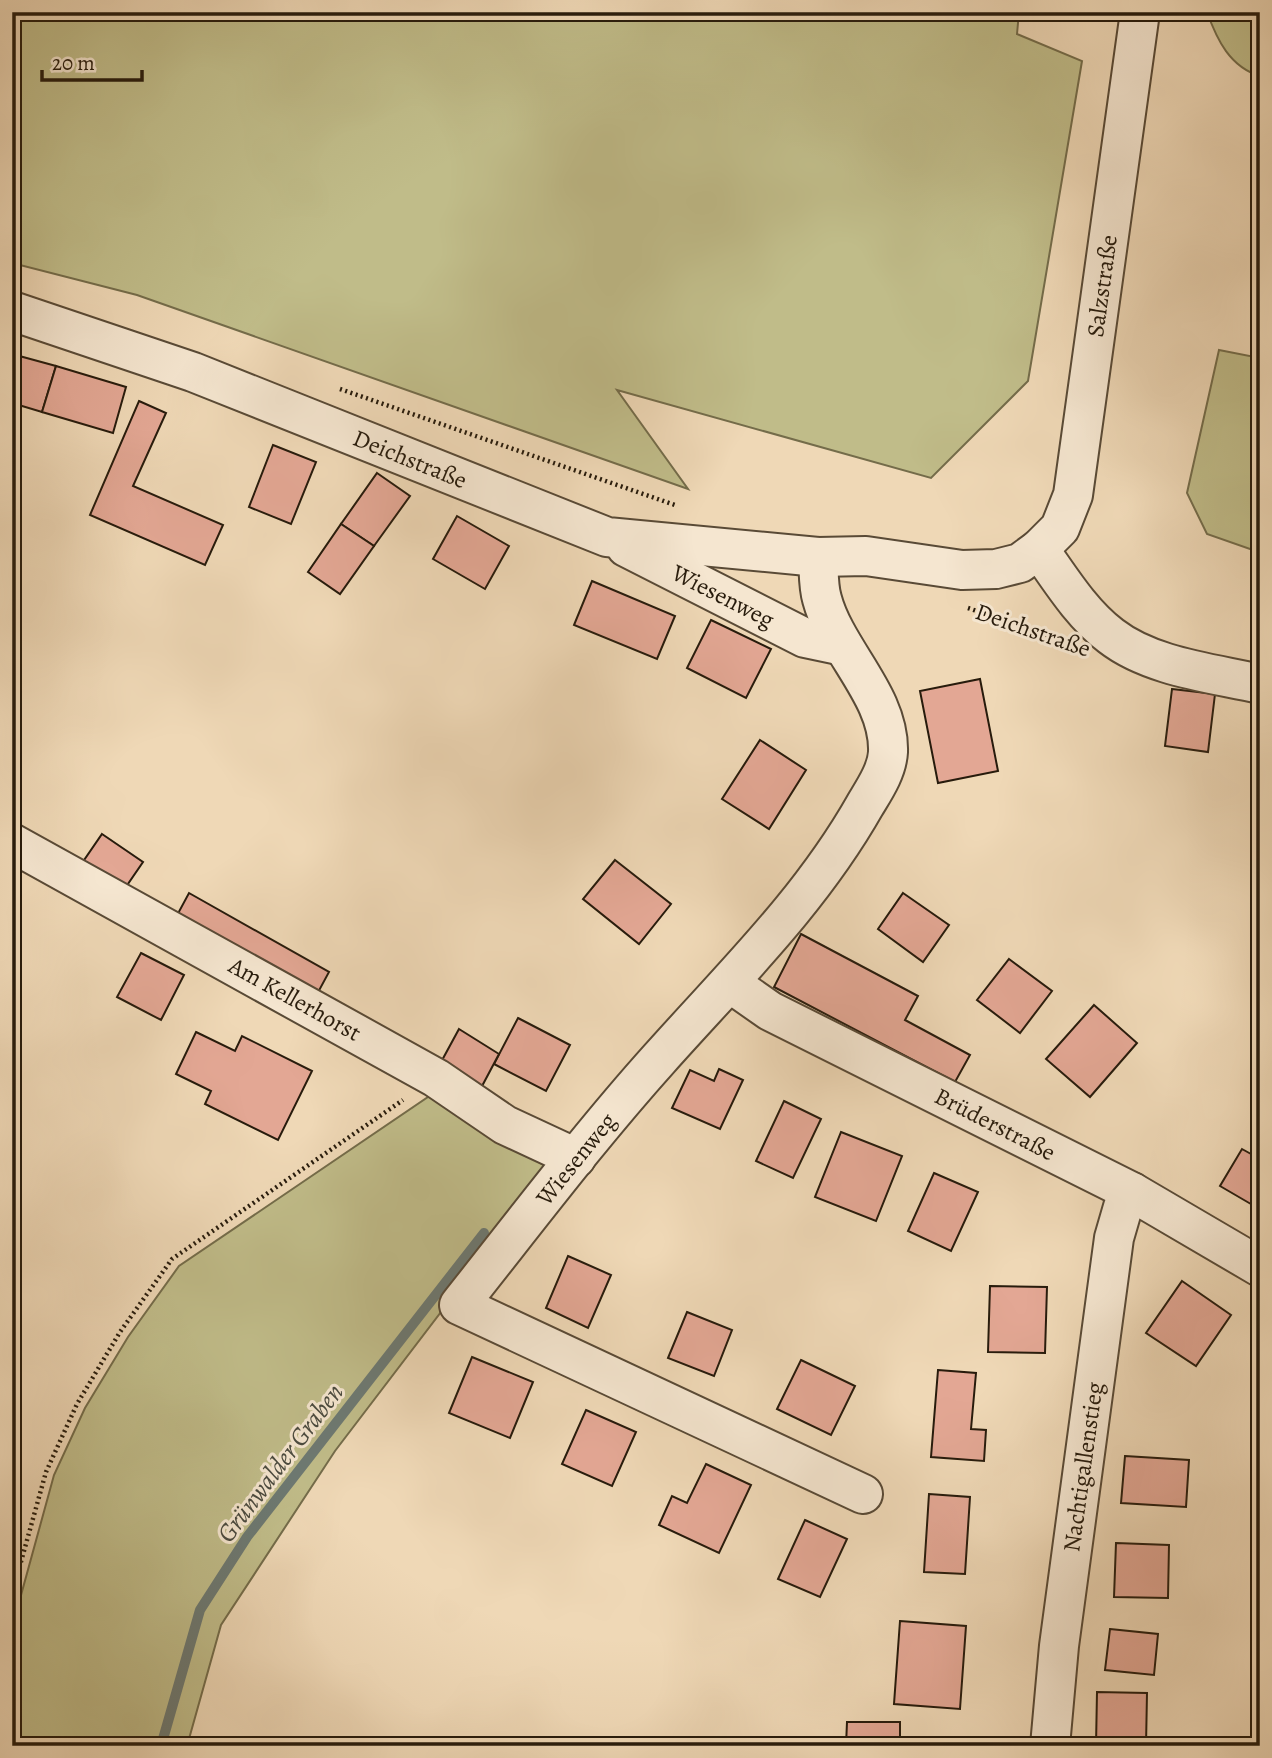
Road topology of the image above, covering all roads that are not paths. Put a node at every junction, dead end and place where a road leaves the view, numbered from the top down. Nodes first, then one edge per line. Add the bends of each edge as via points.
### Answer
1 (1140, 12) edge
2 (12, 311) edge
3 (607, 537) junction
4 (1039, 549) junction
5 (818, 557) junction
6 (843, 646) junction
7 (1256, 683) edge
8 (12, 843) edge
9 (730, 984) junction
10 (576, 1158) junction
11 (1132, 1192) junction
12 (1260, 1267) edge
13 (863, 1494) dead end
14 (1050, 1746) edge

1 - 4 street, Salzstraße via 1073,495 1060,528
2 - 3 street, Deichstraße via 193,372
3 - 5 street, Deichstraße
3 - 6 street, Wiesenweg via 805,638
4 - 5 street, Deichstraße via 1020,563 996,569 962,570 866,556
4 - 7 street, Deichstraße via 1081,607 1112,637 1157,660
5 - 6 street, Wiesenweg via 822,599
6 - 9 street, Wiesenweg via 884,719 888,754 879,780 825,869
8 - 10 street, Am Kellerhorst via 436,1078 505,1125
9 - 10 street, Wiesenweg
9 - 11 street, Brüderstraße via 770,1011
10 - 13 street, Wiesenweg via 459,1305
11 - 12 street, Brüderstraße
11 - 14 street, Nachtigallenstieg via 1114,1238 1059,1646

